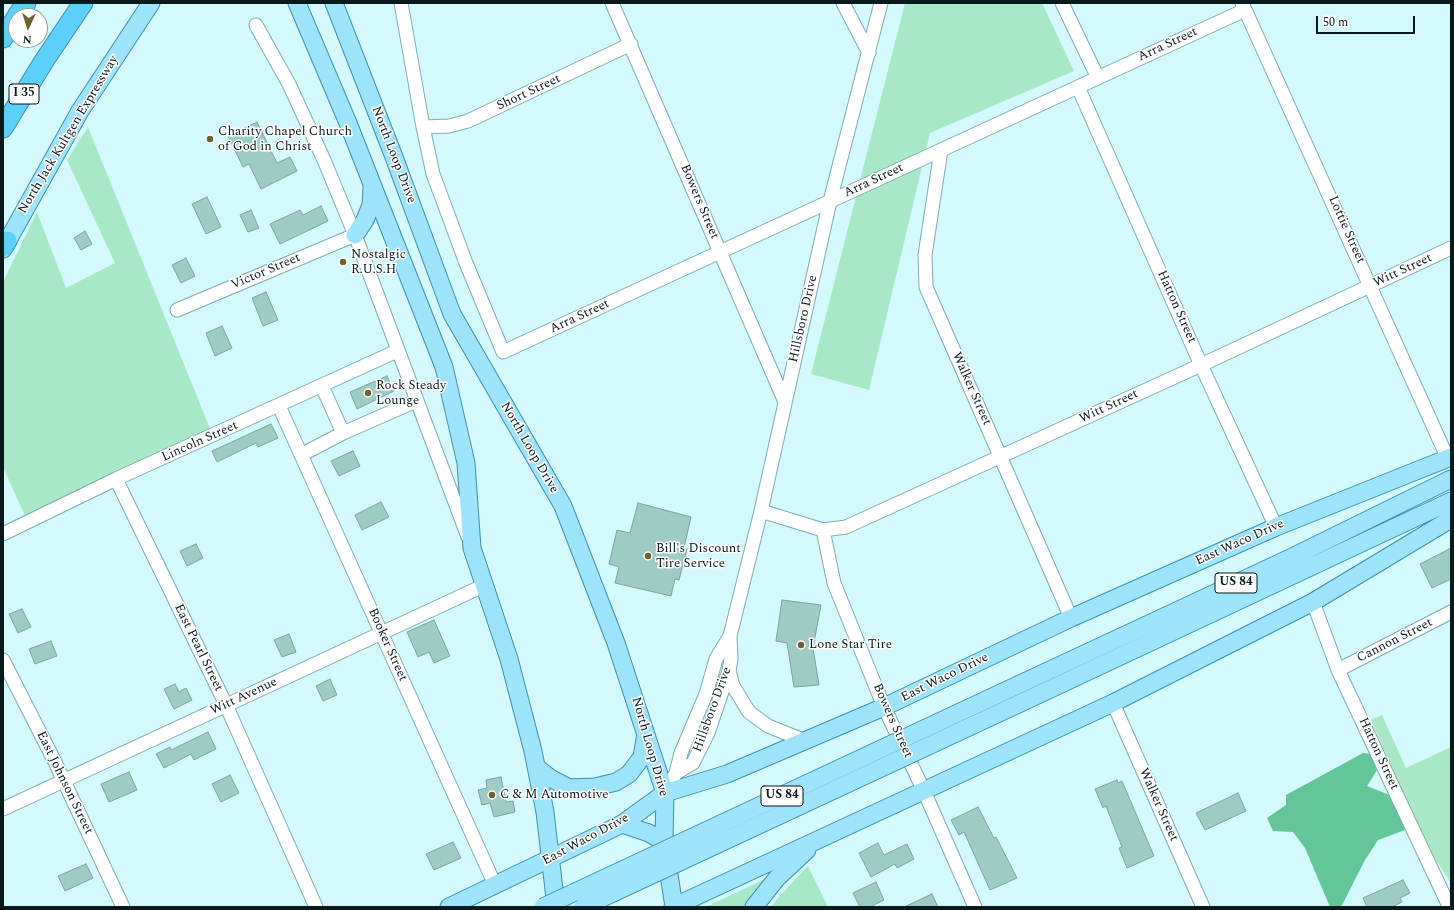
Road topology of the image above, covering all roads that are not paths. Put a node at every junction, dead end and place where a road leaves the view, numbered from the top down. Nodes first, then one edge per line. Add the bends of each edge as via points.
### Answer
1 (14, 3) edge
2 (83, 3) edge
3 (151, 3) edge
4 (297, 3) edge
5 (334, 3) edge
6 (401, 3) edge
7 (612, 3) edge
8 (843, 3) edge
9 (881, 3) edge
10 (1062, 3) edge
11 (1244, 6) edge
12 (3, 17) edge
13 (256, 25) dead end
14 (631, 44) junction
15 (869, 53) junction
16 (1098, 78) junction
17 (1078, 87) junction
18 (422, 127) junction
19 (3, 128) edge
20 (941, 150) junction
21 (372, 185) junction
22 (830, 202) junction
23 (355, 235) junction
24 (4, 245) edge
25 (1451, 248) edge
26 (721, 252) junction
27 (1371, 286) junction
28 (177, 310) dead end
29 (397, 351) junction
30 (1201, 365) junction
31 (322, 386) junction
32 (416, 401) junction
33 (785, 402) junction
34 (279, 406) junction
35 (343, 433) junction
36 (301, 455) junction
37 (1001, 456) junction
38 (1449, 458) edge
39 (116, 479) junction
40 (1451, 479) edge
41 (1451, 502) edge
42 (761, 511) junction
43 (1450, 520) edge
44 (1276, 527) junction
45 (823, 530) junction
46 (3, 534) edge
47 (472, 548) junction
48 (485, 585) junction
49 (1313, 602) junction
50 (1451, 612) edge
51 (1071, 618) junction
52 (382, 633) junction
53 (730, 636) junction
54 (3, 660) edge
55 (1338, 670) junction
56 (729, 671) junction
57 (1113, 703) junction
58 (226, 705) junction
59 (884, 707) junction
60 (646, 733) junction
61 (803, 740) junction
62 (536, 767) junction
63 (676, 773) junction
64 (63, 781) junction
65 (924, 791) junction
66 (664, 793) junction
67 (3, 809) edge
68 (622, 824) junction
69 (820, 838) junction
70 (664, 842) junction
71 (551, 860) junction
72 (495, 885) junction
73 (1447, 905) edge
74 (123, 907) edge
75 (316, 907) edge
76 (449, 907) edge
77 (543, 907) edge
78 (556, 907) edge
79 (584, 907) edge
80 (673, 907) edge
81 (754, 907) edge
82 (975, 907) edge
83 (1203, 907) edge

1 - 12 highway
2 - 19 highway, I 35
3 - 24 main road, North Jack Kultgen Expressway via 80,111
4 - 21 main road
5 - 60 main road, North Loop Drive via 452,314 563,506 616,643
6 - 18 street
7 - 14 street, Bowers Street
8 - 15 street
9 - 15 street, Hillsboro Drive
10 - 16 street
11 - 16 street, Arra Street
11 - 27 street, Lottie Street
13 - 23 street via 292,91
14 - 18 street, Short Street via 468,122
14 - 26 street, Bowers Street
15 - 22 street, Hillsboro Drive
16 - 17 street, Arra Street
17 - 20 street, Arra Street
17 - 30 street, Hatton Street
18 - 26 street, Arra Street via 433,174 503,352
20 - 22 street, Arra Street
20 - 37 street, Walker Street via 925,255 926,287
21 - 23 main road via 371,204 365,220
21 - 47 main road via 444,367 466,463
22 - 26 street, Arra Street
22 - 33 street, Hillsboro Drive
23 - 28 street, Victor Street
23 - 29 street
25 - 27 street, Witt Street
26 - 33 street, Bowers Street
27 - 30 street, Witt Street
27 - 38 street, Lottie Street
29 - 31 street, Lincoln Street
29 - 32 street
30 - 37 street, Witt Street
30 - 44 street, Hatton Street
31 - 34 street, Lincoln Street
31 - 35 street
32 - 35 street
32 - 47 street
33 - 42 street, Hillsboro Drive
34 - 36 street, Booker Street
34 - 39 street, Lincoln Street
35 - 36 street
36 - 52 street, Booker Street
37 - 45 street, Witt Street via 846,527
37 - 51 street, Walker Street
38 - 44 main road, East Waco Drive
39 - 46 street, Lincoln Street
39 - 58 street, East Pearl Street
40 - 77 main road, US 84, bridge via 1288,559
41 - 79 main road, US 84, bridge
42 - 45 street, Witt Street
42 - 53 street, Hillsboro Drive
43 - 49 main road
44 - 51 main road, East Waco Drive
45 - 59 street, Bowers Street via 834,583
47 - 48 main road
48 - 52 street, Witt Avenue
48 - 62 main road via 509,659
49 - 55 street, Hatton Street
49 - 57 main road
50 - 55 street, Cannon Street
51 - 59 main road, East Waco Drive
52 - 58 street, Witt Avenue
52 - 72 street, Booker Street
53 - 56 street, Hillsboro Drive
53 - 63 street, Hillsboro Drive via 716,659 706,694 681,753
54 - 64 street, East Johnson Street
55 - 73 street, Hatton Street
56 - 61 street via 733,686 749,712 768,726
56 - 63 street, Hillsboro Drive via 708,733 694,763
57 - 65 main road
57 - 83 street, Walker Street
58 - 64 street, Witt Avenue
58 - 75 street, East Pearl Street
59 - 61 main road, East Waco Drive
59 - 65 street, Bowers Street
60 - 62 main road via 642,757 629,774 616,782 595,787 569,788
60 - 66 main road, North Loop Drive
61 - 66 main road, East Waco Drive via 727,774
62 - 71 main road
63 - 66 street, Hillsboro Drive
64 - 67 street, Witt Avenue
64 - 74 street, East Johnson Street
65 - 69 main road
65 - 82 street, Bowers Street
66 - 68 main road, East Waco Drive
66 - 70 main road, North Loop Drive
68 - 70 main road via 649,833
68 - 71 main road, East Waco Drive
69 - 80 main road
69 - 81 main road via 777,878
70 - 80 main road, North Loop Drive
71 - 72 main road, East Waco Drive
71 - 78 main road
72 - 76 main road, East Waco Drive

